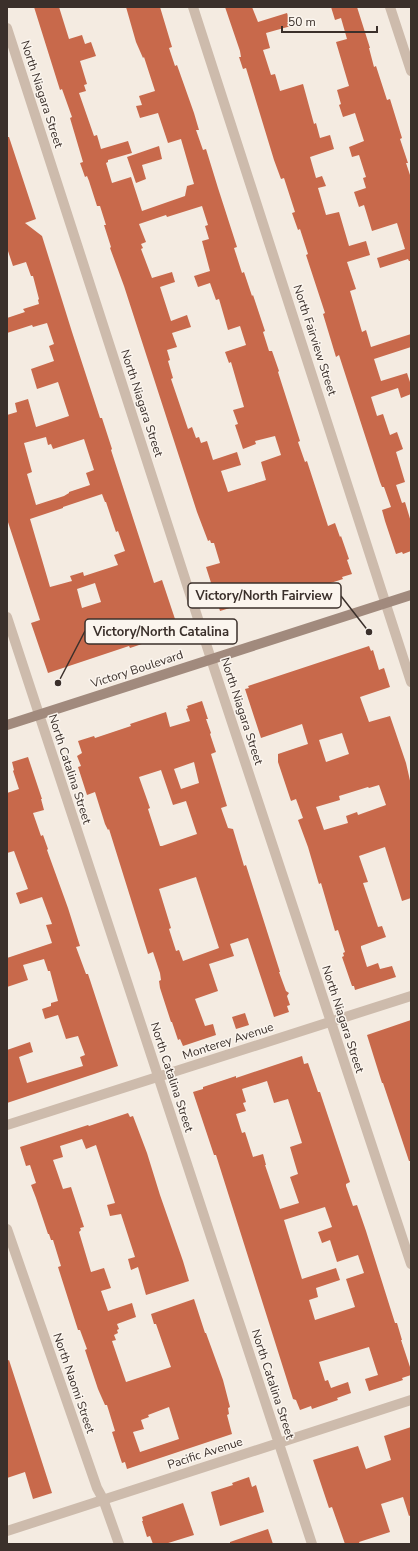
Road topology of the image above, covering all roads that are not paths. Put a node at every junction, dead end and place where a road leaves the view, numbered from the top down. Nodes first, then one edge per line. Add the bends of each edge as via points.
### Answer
1 (193, 7) edge
2 (390, 7) edge
3 (7, 28) edge
4 (411, 71) edge
5 (411, 594) edge
6 (386, 603) junction
7 (7, 617) edge
8 (211, 659) junction
9 (411, 682) edge
10 (38, 714) junction
11 (7, 725) edge
12 (411, 996) edge
13 (330, 1022) junction
14 (158, 1077) junction
15 (7, 1126) edge
16 (7, 1229) edge
17 (411, 1264) edge
18 (411, 1400) edge
19 (278, 1443) junction
20 (104, 1499) junction
21 (7, 1531) edge
22 (119, 1544) edge
23 (312, 1544) edge

1 - 6 street, North Fairview Street
2 - 4 street
3 - 8 street, North Niagara Street
5 - 6 main road, Victory Boulevard
6 - 8 main road, Victory Boulevard
6 - 9 street, North Fairview Street
7 - 10 street, North Catalina Street
8 - 10 main road, Victory Boulevard
8 - 13 street, North Niagara Street
10 - 11 main road, Victory Boulevard
10 - 14 street, North Catalina Street
12 - 13 street, Monterey Avenue
13 - 14 street, Monterey Avenue
13 - 17 street, North Niagara Street
14 - 15 street, Monterey Avenue
14 - 19 street, North Catalina Street
16 - 20 street, North Naomi Street via 97,1488
18 - 19 street, Pacific Avenue
19 - 20 street, Pacific Avenue
19 - 23 street, North Catalina Street
20 - 21 street, Pacific Avenue
20 - 22 street, North Naomi Street

